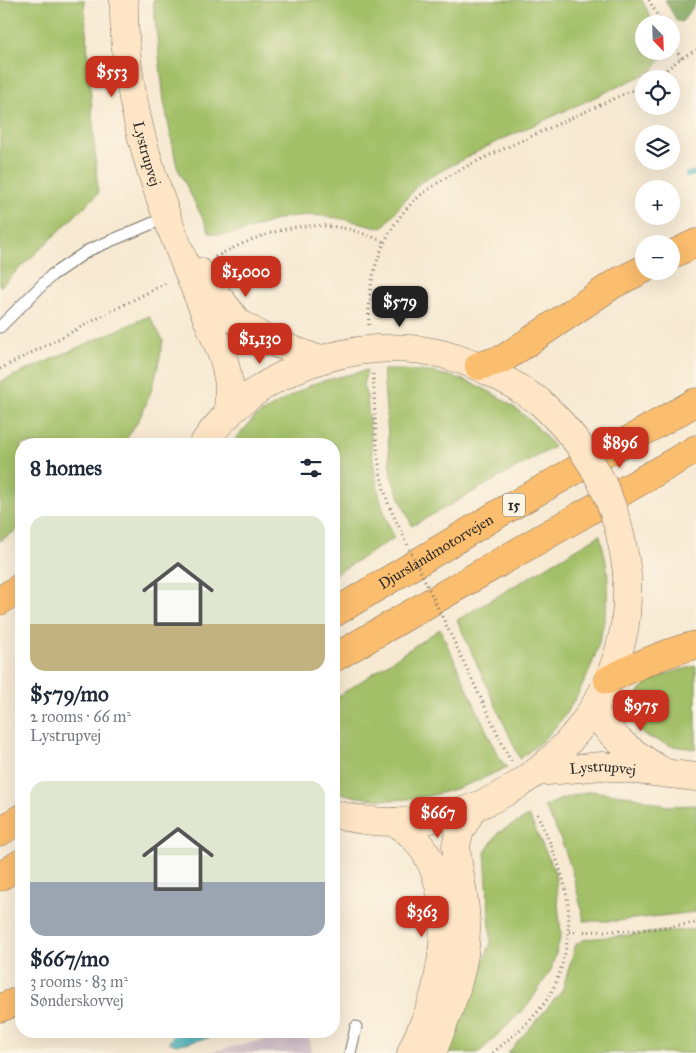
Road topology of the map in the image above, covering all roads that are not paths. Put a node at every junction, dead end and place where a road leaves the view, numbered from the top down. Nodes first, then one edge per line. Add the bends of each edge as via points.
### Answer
1 (124, 0) edge
2 (170, 226) junction
3 (696, 243) edge
4 (680, 251) edge
5 (635, 274) edge
6 (0, 327) edge
7 (320, 360) junction
8 (479, 366) junction
9 (696, 402) edge
10 (228, 415) junction
11 (208, 438) edge
12 (696, 448) edge
13 (15, 592) edge
14 (0, 601) edge
15 (340, 609) edge
16 (696, 645) edge
17 (340, 655) edge
18 (608, 680) junction
19 (592, 710) junction
20 (537, 772) junction
21 (683, 776) edge
22 (473, 808) junction
23 (340, 815) edge
24 (15, 822) edge
25 (394, 822) junction
26 (0, 832) edge
27 (15, 867) edge
28 (0, 877) edge
29 (15, 1002) edge
30 (0, 1008) edge
31 (356, 1027) dead end
32 (350, 1053) edge
33 (412, 1053) edge
34 (432, 1053) edge

1 - 2 street, Lystrupvej via 123,21 135,110 149,170
2 - 6 lane via 89,250 52,275
2 - 7 street, Lystrupvej via 211,290 238,322 267,340
2 - 10 street, Lystrupvej via 224,360 229,383
3 - 4 highway
5 - 8 highway via 614,284 503,359
7 - 8 street via 359,351 400,349 440,354
7 - 10 street via 286,374 256,392
8 - 18 street, bridge via 507,379 560,421 594,466 617,518 627,573 628,603 618,655
9 - 15 highway, Djurslandmotorvejen / 15 via 503,511
10 - 11 street
12 - 17 highway
13 - 14 highway
16 - 18 highway via 642,662
18 - 19 street
19 - 20 street via 577,733
19 - 21 street, Lystrupvej via 624,746
20 - 21 street, Lystrupvej via 602,766
20 - 22 street
22 - 25 street via 421,820
22 - 34 street via 459,833 456,846 466,926 464,959 455,994
23 - 25 street
24 - 26 highway
25 - 33 street via 415,838 427,857 438,884 443,916 443,948 435,994
27 - 28 highway
29 - 30 highway
31 - 32 lane

